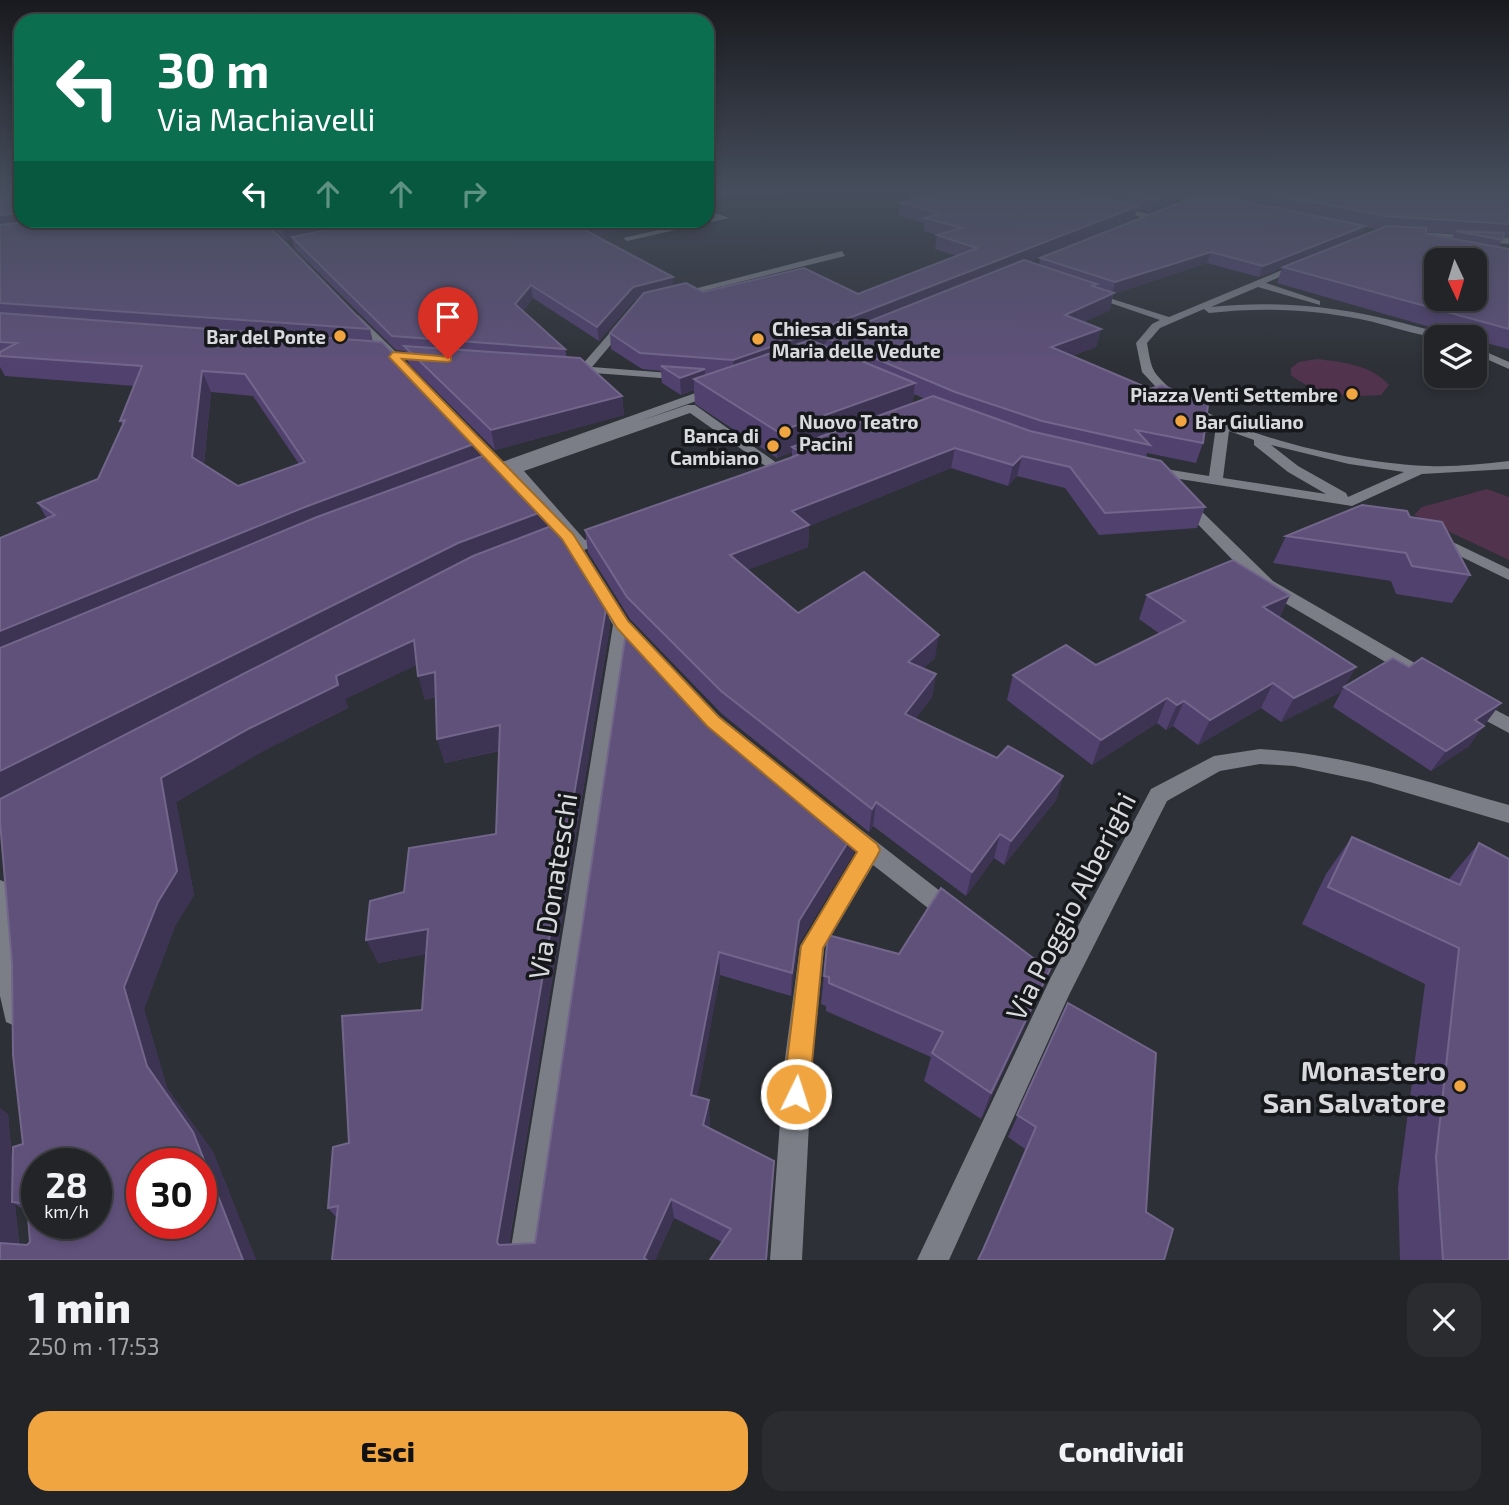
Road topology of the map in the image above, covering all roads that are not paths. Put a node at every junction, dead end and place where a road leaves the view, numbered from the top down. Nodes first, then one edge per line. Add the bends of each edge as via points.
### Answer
1 (842, 254) dead end
2 (1309, 262) edge
3 (1256, 283) junction
4 (1080, 290) edge
5 (666, 298) edge
6 (344, 306) edge
7 (632, 314) edge
8 (1353, 315) junction
9 (1168, 320) junction
10 (1424, 333) edge
11 (368, 343) junction
12 (1487, 353) edge
13 (1487, 356) edge
14 (1509, 359) edge
15 (1509, 366) edge
16 (557, 368) edge
17 (584, 370) junction
18 (694, 379) edge
19 (708, 380) edge
20 (453, 419) edge
21 (1223, 424) junction
22 (1251, 436) junction
23 (1509, 465) edge
24 (1133, 468) edge
25 (500, 469) junction
26 (1420, 470) junction
27 (1158, 472) junction
28 (467, 478) edge
29 (1214, 482) junction
30 (1352, 502) junction
31 (1376, 513) edge
32 (1423, 533) edge
33 (563, 538) junction
34 (1509, 575) edge
35 (622, 625) junction
36 (640, 644) edge
37 (1425, 677) edge
38 (1461, 698) edge
39 (1509, 726) edge
40 (817, 807) edge
41 (1509, 814) edge
42 (870, 850) junction
43 (0, 890) edge
44 (968, 926) edge
45 (18, 1040) edge
46 (525, 1260) edge
47 (786, 1260) edge
48 (933, 1260) edge

1 - 5 street
2 - 3 street
3 - 8 street
3 - 9 street
4 - 9 street
6 - 11 street
7 - 17 street
8 - 9 street via 1252,306 1205,310
8 - 10 street
9 - 21 street via 1146,334 1141,343 1142,365 1162,389
11 - 11 street via 402,360
12 - 14 street
13 - 15 street
16 - 17 street
17 - 18 street
19 - 25 street via 727,384
20 - 25 street
21 - 22 street
21 - 29 street
22 - 26 street via 1332,458
22 - 30 street via 1293,469
23 - 26 street
24 - 27 street
25 - 28 street
25 - 33 street
26 - 30 street
27 - 29 street
27 - 37 street via 1267,585
29 - 30 street
30 - 31 street
32 - 34 street
33 - 33 street via 515,470 691,408 782,465 784,473 582,546
33 - 35 street
35 - 36 street
35 - 46 street, Via Donateschi
38 - 39 street
40 - 42 street
41 - 48 street, Via Poggio Alberighi via 1295,759 1231,760 1159,795 1060,986
42 - 44 street
42 - 47 street via 812,946 797,1066
43 - 45 street

